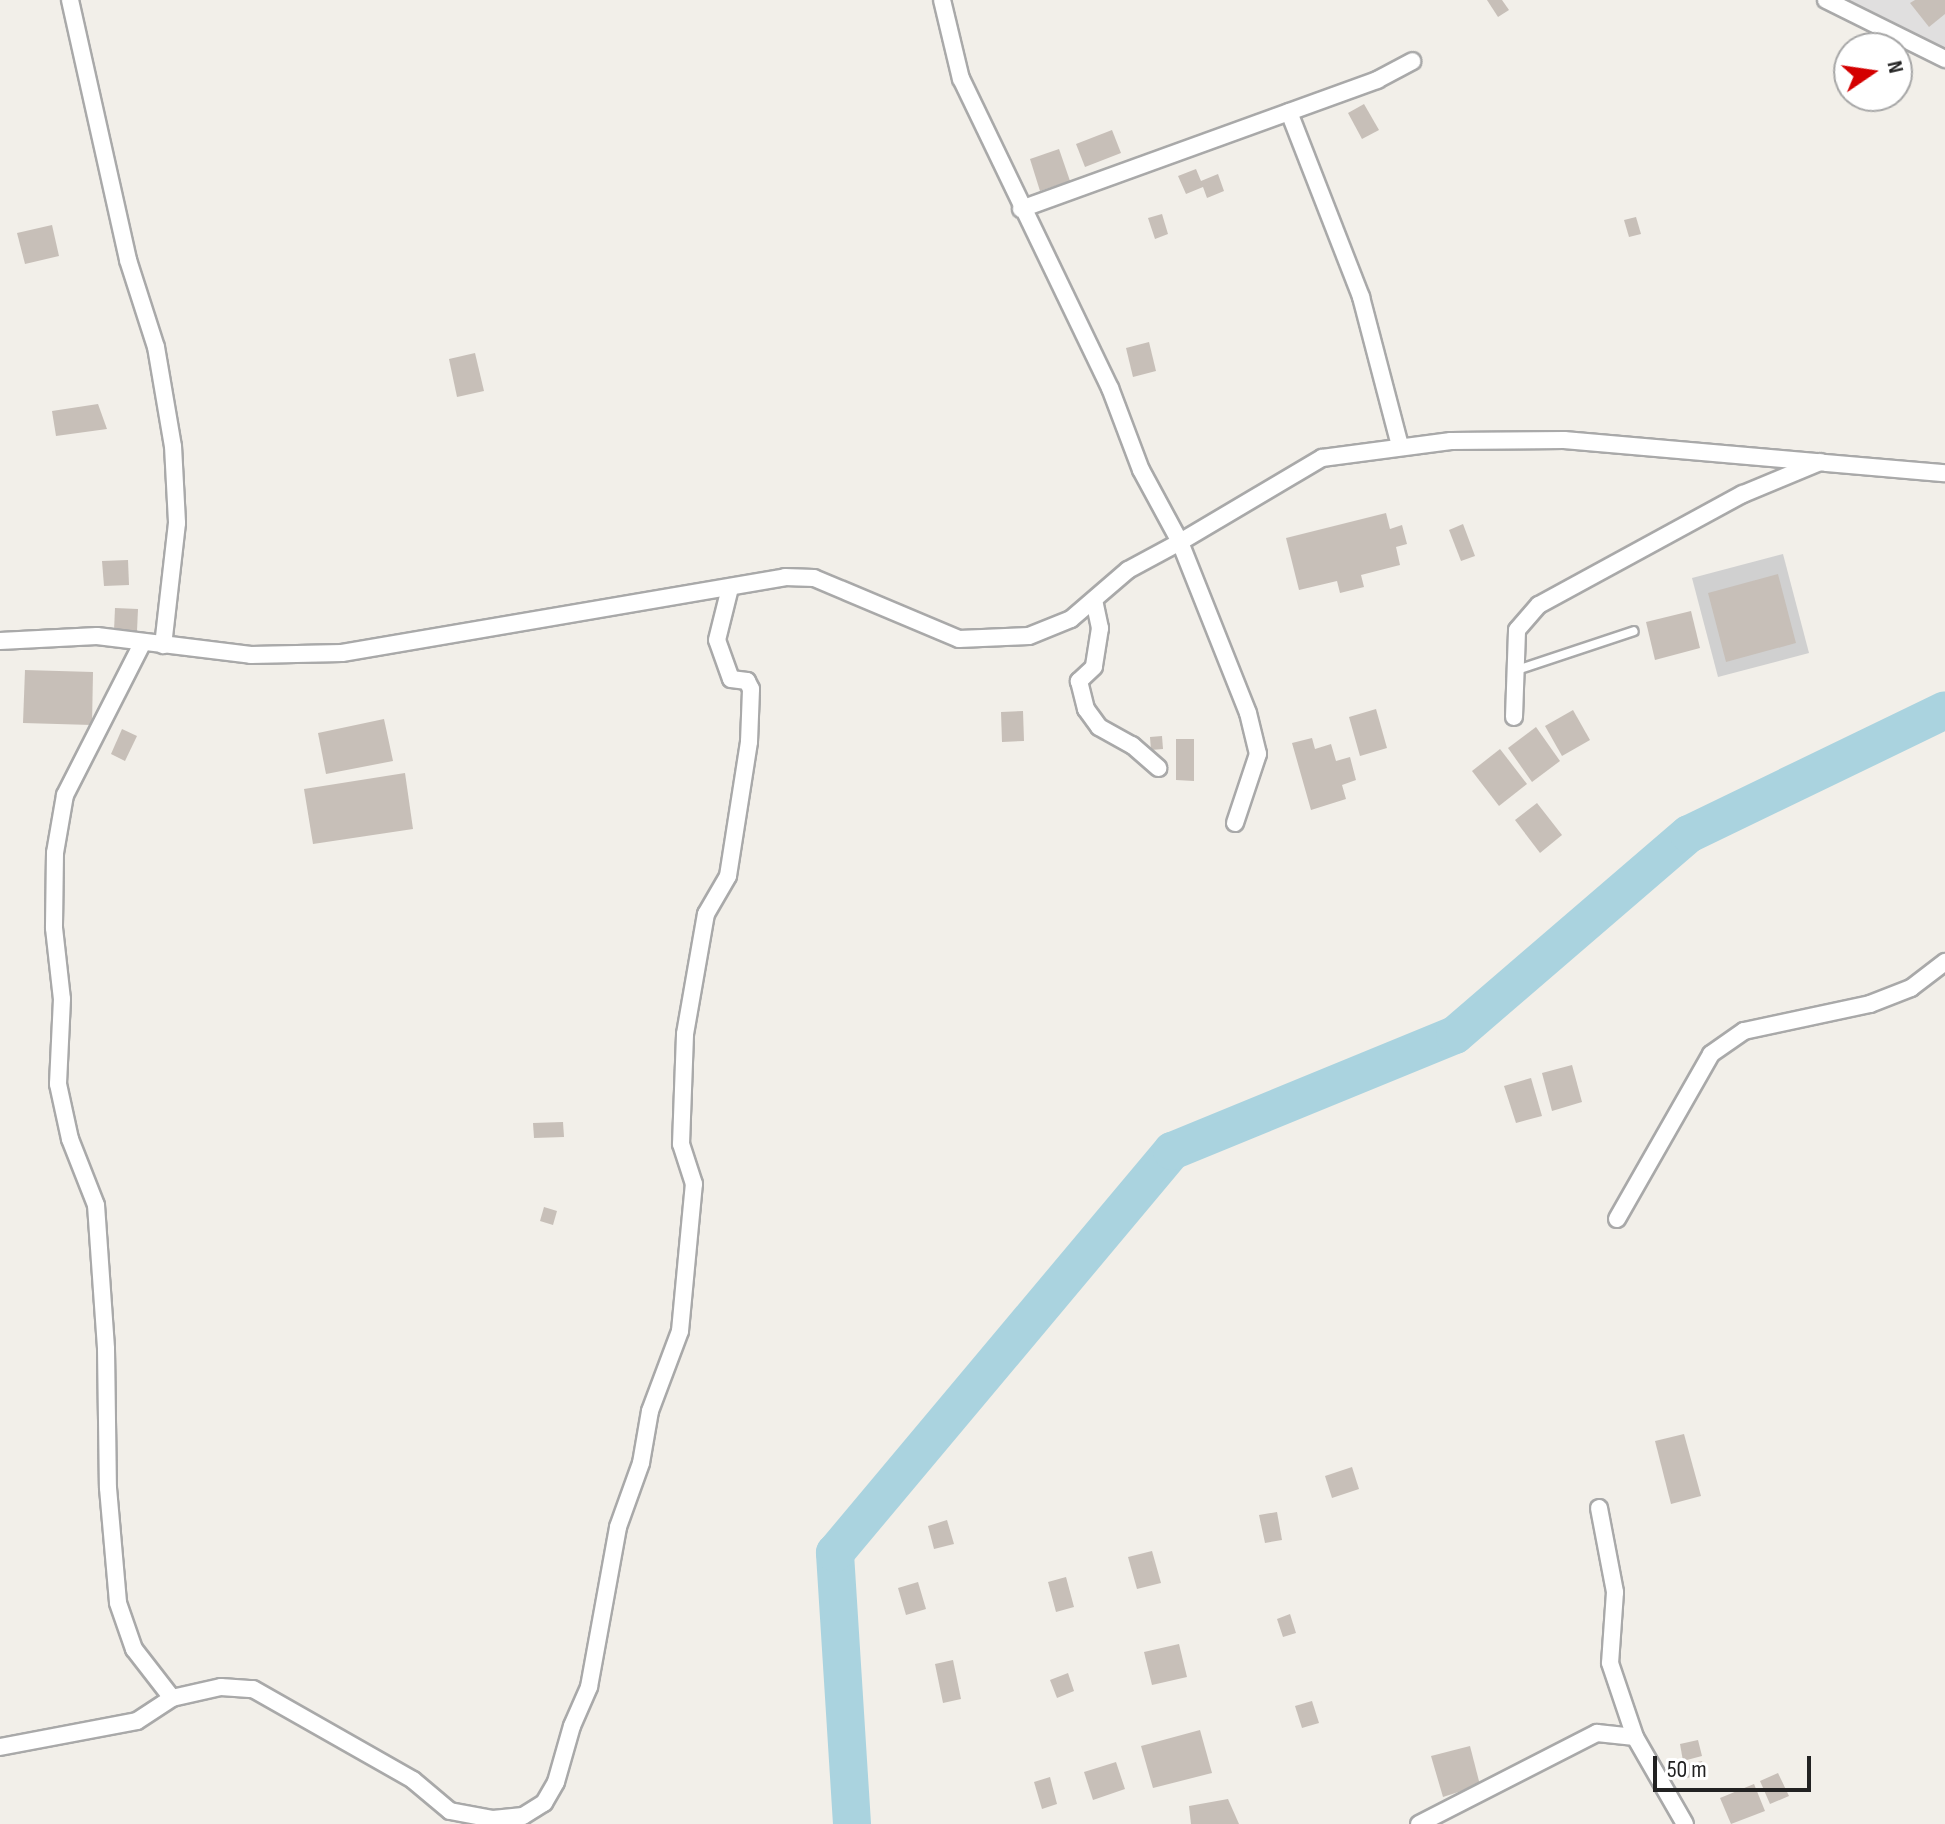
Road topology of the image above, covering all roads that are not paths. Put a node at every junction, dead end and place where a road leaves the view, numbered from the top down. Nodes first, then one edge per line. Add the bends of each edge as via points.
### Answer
1 (70, 0) edge
2 (942, 0) edge
3 (1826, 0) edge
4 (1945, 59) edge
5 (1412, 61) dead end
6 (1289, 112) junction
7 (1021, 209) junction
8 (1400, 446) junction
9 (1821, 462) junction
10 (1945, 473) edge
11 (1180, 542) junction
12 (730, 588) junction
13 (1094, 600) junction
14 (1634, 631) dead end
15 (0, 641) edge
16 (143, 642) junction
17 (163, 645) junction
18 (1513, 672) junction
19 (1514, 717) dead end
20 (1158, 768) dead end
21 (1235, 823) dead end
22 (1945, 962) edge
23 (1617, 1219) dead end
24 (1599, 1508) dead end
25 (172, 1698) junction
26 (1635, 1737) junction
27 (0, 1747) edge
28 (1419, 1824) edge
29 (1685, 1824) edge

1 - 17 street via 128,260 156,347 173,446 177,523
2 - 7 street via 961,79
3 - 4 street
5 - 6 street via 1377,80
6 - 7 street
6 - 8 street via 1361,297
7 - 11 street via 1110,388 1141,470
8 - 9 street via 1564,440
8 - 11 street via 1322,458
9 - 10 street
9 - 18 street via 1743,494 1539,605 1517,630
11 - 13 street via 1128,570
11 - 21 street via 1248,713 1258,754
12 - 13 street via 785,577 814,578 959,639 1029,636 1071,619
12 - 17 street via 342,653 251,655
12 - 25 street via 717,640 731,679 747,681 751,689 749,742 728,876 706,914 685,1034 681,1144 694,1184 680,1331 650,1411 641,1463 618,1527 589,1687 556,1782 544,1803 523,1816 493,1819 450,1811 388,1764 253,1689 221,1687
13 - 20 street via 1100,628 1094,667 1079,681 1086,709 1099,727 1132,745
14 - 18 lane
15 - 16 street via 97,636
16 - 17 street
16 - 25 street via 65,795 55,853 54,928 62,999 58,1084 70,1139 96,1205 118,1603 134,1649
18 - 19 street
22 - 23 street via 1911,988 1870,1004 1744,1031 1711,1054
24 - 26 street via 1615,1592 1610,1663
25 - 27 street via 137,1721
26 - 28 street via 1597,1733
26 - 29 street

